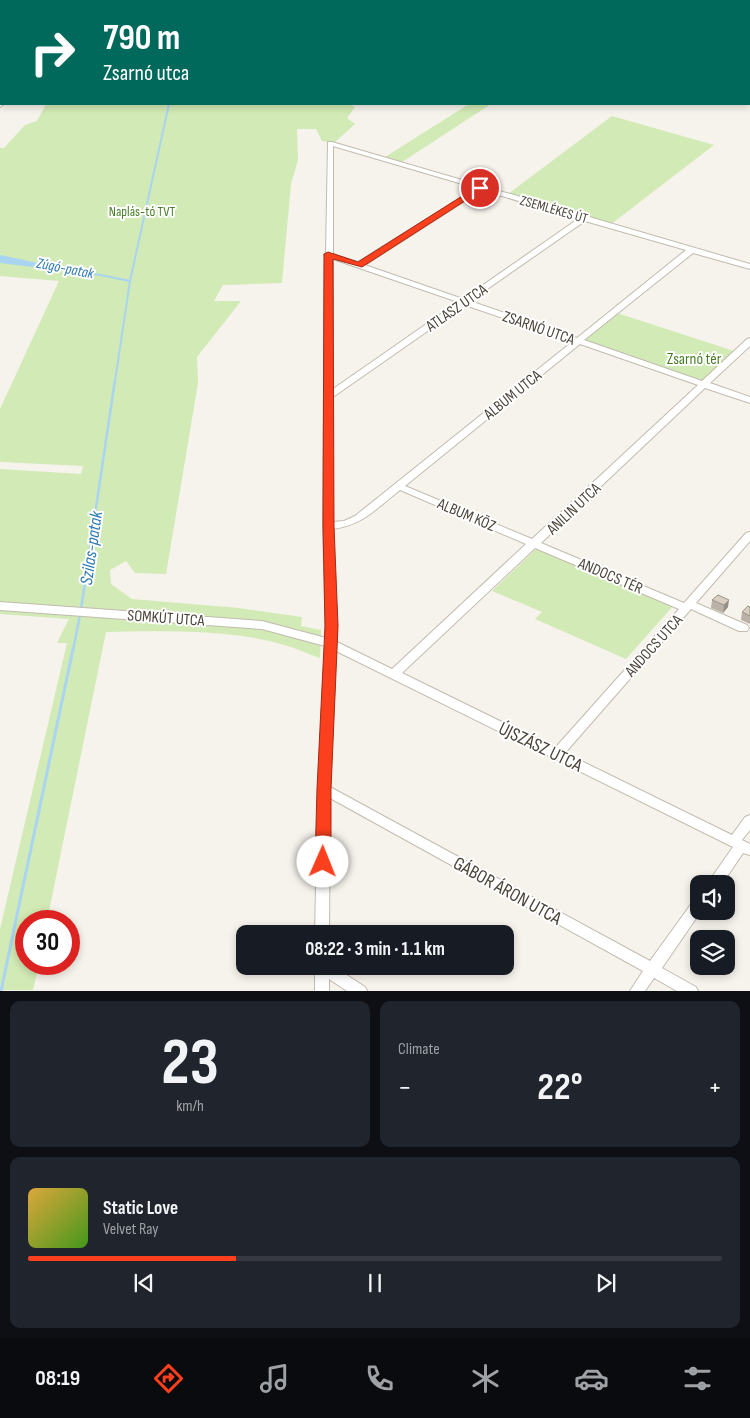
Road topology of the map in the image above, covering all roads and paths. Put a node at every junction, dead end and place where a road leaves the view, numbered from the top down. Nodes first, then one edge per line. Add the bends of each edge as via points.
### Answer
1 (480, 188) junction
2 (584, 218) junction
3 (691, 250) junction
4 (328, 254) junction
5 (359, 265) junction
6 (750, 267) edge
7 (464, 302) junction
8 (578, 340) junction
9 (750, 341) edge
10 (705, 384) junction
11 (329, 396) junction
12 (750, 400) edge
13 (398, 486) junction
14 (328, 526) junction
15 (750, 535) edge
16 (536, 543) junction
17 (0, 606) edge
18 (688, 606) junction
19 (743, 628) dead end
20 (330, 643) junction
21 (394, 673) junction
22 (557, 754) junction
23 (324, 789) junction
24 (750, 820) edge
25 (742, 846) edge
26 (721, 875) edge
27 (690, 916) edge
28 (322, 925) edge
29 (652, 969) junction
30 (322, 975) edge
31 (335, 975) edge
32 (322, 990) edge
33 (360, 990) edge
34 (637, 990) edge
35 (691, 990) edge

1 - 2 street, ZSEMLÉKES ÚT
1 - 4 street, ZSEMLÉKES ÚT via 330,144
1 - 5 street
2 - 3 street, ZSEMLÉKES ÚT
2 - 7 street, ATLASZ UTCA
3 - 6 street, ZSEMLÉKES ÚT
3 - 8 street, ALBUM UTCA
4 - 5 street, ZSARNÓ UTCA
4 - 11 street
5 - 7 street, ZSARNÓ UTCA
7 - 8 street, ZSARNÓ UTCA
7 - 11 street, ATLASZ UTCA
8 - 10 street, ZSARNÓ UTCA
8 - 13 street, ALBUM UTCA
9 - 10 street, ANILIN UTCA
10 - 12 street, ZSARNÓ UTCA
10 - 16 street, ANILIN UTCA
11 - 14 street
13 - 14 street, ALBUM UTCA via 353,522
13 - 16 street, ALBUM KÖZ
14 - 20 street
15 - 18 street, ANDOCS UTCA
16 - 18 street, ANDOCS TÉR
16 - 21 street, ANILIN UTCA
17 - 20 street, SOMKÚT UTCA via 262,625
18 - 19 street
18 - 22 street, ANDOCS UTCA
20 - 21 street, ÚJSZÁSZ UTCA
20 - 23 street
21 - 22 street, ÚJSZÁSZ UTCA
22 - 25 street, ÚJSZÁSZ UTCA
23 - 28 street
23 - 29 street, GÁBOR ÁRON UTCA
24 - 25 street
25 - 26 street
27 - 29 street
29 - 34 street
29 - 35 street, GÁBOR ÁRON UTCA
30 - 32 street
31 - 33 street

